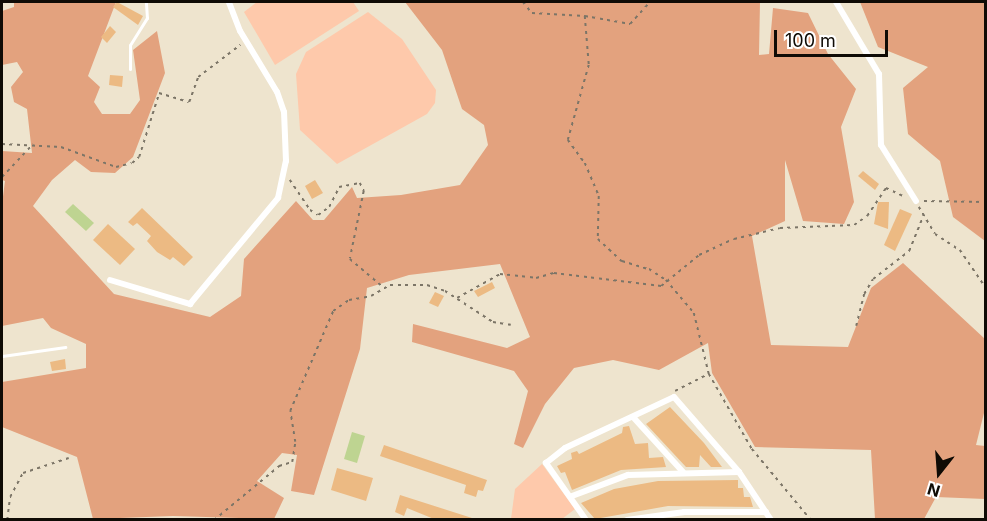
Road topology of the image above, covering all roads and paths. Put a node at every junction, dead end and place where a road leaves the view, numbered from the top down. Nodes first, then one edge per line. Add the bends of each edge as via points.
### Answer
1 (146, 2) edge
2 (229, 2) edge
3 (524, 2) edge
4 (650, 2) edge
5 (836, 2) edge
6 (585, 16) junction
7 (246, 41) junction
8 (130, 69) dead end
9 (2, 144) edge
10 (34, 144) junction
11 (284, 172) junction
12 (2, 177) edge
13 (916, 201) junction
14 (986, 202) edge
15 (923, 216) junction
16 (110, 280) dead end
17 (666, 280) junction
18 (384, 287) junction
19 (986, 288) edge
20 (457, 298) junction
21 (511, 325) dead end
22 (856, 326) dead end
23 (65, 347) dead end
24 (2, 356) edge
25 (709, 374) junction
26 (669, 399) junction
27 (633, 417) junction
28 (69, 458) dead end
29 (683, 472) junction
30 (739, 472) junction
31 (572, 496) junction
32 (766, 512) junction
33 (7, 519) edge
34 (214, 519) edge
35 (586, 519) edge
36 (627, 519) edge
37 (771, 519) edge
38 (811, 519) edge

1 - 8 lane via 147,18 130,45
2 - 7 street
3 - 6 path via 532,14
4 - 6 path via 630,24
5 - 13 street via 879,74 881,145
6 - 17 path via 589,65 568,140 585,163 599,196 598,239 622,261
7 - 10 path via 198,76 189,102 159,93 139,157 132,163 117,167 74,150
7 - 11 street via 278,92 285,112
9 - 10 path
10 - 12 path
11 - 16 street via 278,198 190,304
11 - 18 path via 310,210 318,215 329,207 339,187 360,183 364,191 351,259
13 - 14 path
13 - 15 path
13 - 17 path via 886,188 867,216 854,225 780,228 734,239 699,255
15 - 19 path via 935,234 960,250
15 - 22 path via 909,251 873,279 864,294
17 - 20 path via 661,286 554,273 536,278 500,274
17 - 25 path via 694,312
18 - 20 path via 427,285
18 - 34 path via 371,296 349,300 333,311 290,411 295,442 292,462 279,466
20 - 21 path via 486,319
23 - 24 lane
25 - 26 path via 670,393
25 - 38 path via 752,449
26 - 27 street
26 - 30 street via 674,397
27 - 29 street
27 - 31 street via 565,448 546,463
28 - 33 path via 23,473 10,496
29 - 30 street
29 - 31 street via 628,475
30 - 32 street
31 - 35 street
32 - 36 street via 684,512
32 - 37 street

